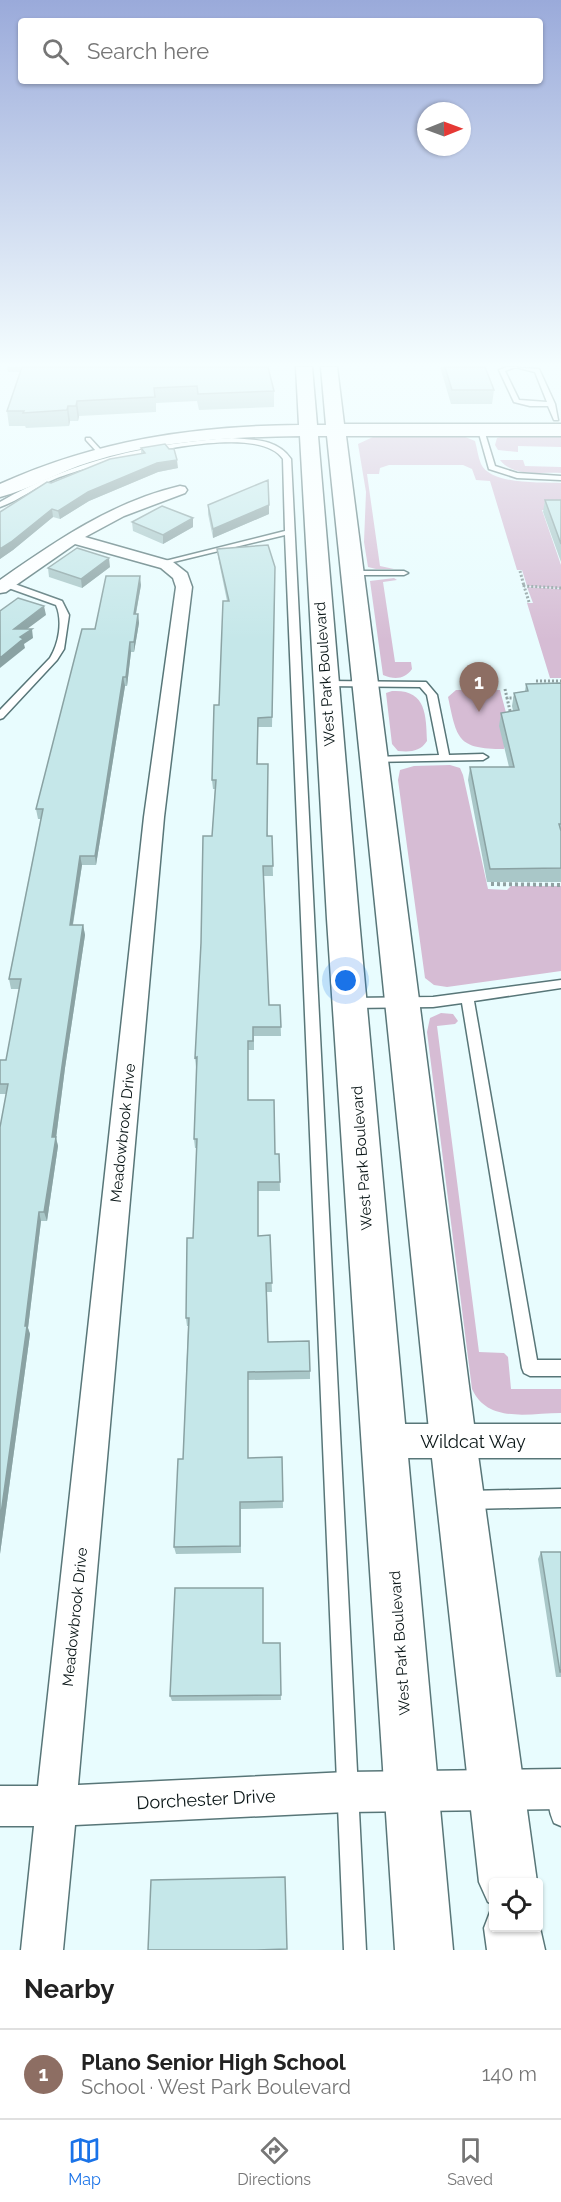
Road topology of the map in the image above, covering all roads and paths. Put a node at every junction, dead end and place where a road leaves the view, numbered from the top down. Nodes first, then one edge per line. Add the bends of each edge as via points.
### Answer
1 (66, 458) edge
2 (118, 458) edge
3 (286, 458) edge
4 (309, 458) edge
5 (338, 458) edge
6 (489, 458) edge
7 (561, 478) edge
8 (0, 490) edge
9 (180, 490) dead end
10 (0, 505) edge
11 (289, 532) junction
12 (72, 538) junction
13 (161, 564) junction
14 (520, 571) dead end
15 (351, 573) junction
16 (404, 573) dead end
17 (3, 586) edge
18 (524, 586) junction
19 (561, 588) edge
20 (529, 602) dead end
21 (536, 681) edge
22 (561, 681) edge
23 (326, 684) junction
24 (365, 684) junction
25 (505, 689) dead end
26 (507, 698) junction
27 (522, 699) edge
28 (0, 716) edge
29 (512, 721) edge
30 (483, 757) dead end
31 (444, 758) junction
32 (373, 760) junction
33 (491, 884) edge
34 (561, 885) edge
35 (561, 984) edge
36 (467, 998) junction
37 (402, 1002) junction
38 (350, 1003) junction
39 (561, 1368) edge
40 (453, 1440) junction
41 (385, 1441) junction
42 (561, 1441) edge
43 (561, 1498) edge
44 (461, 1500) junction
45 (496, 1790) junction
46 (411, 1791) junction
47 (347, 1792) junction
48 (560, 1798) edge
49 (0, 1806) edge
50 (56, 1806) junction
51 (507, 1878) edge
52 (514, 1932) edge
53 (42, 1950) edge
54 (355, 1950) edge
55 (424, 1950) edge
56 (516, 1950) edge

1 - 8 main road
2 - 10 lane via 54,476
3 - 11 lane
4 - 23 main road, West Park Boulevard
5 - 15 main road
6 - 7 lane via 492,467 500,471
9 - 12 street via 112,516
11 - 13 lane
11 - 47 lane
12 - 13 street, Meadowbrook Drive
12 - 17 street
13 - 50 street, Meadowbrook Drive via 181,576 184,587 154,817
14 - 18 path
15 - 16 lane
15 - 24 main road
17 - 28 lane via 59,603 65,615 60,649 53,660
18 - 19 path
18 - 20 path
21 - 22 path
23 - 24 lane
23 - 38 main road, West Park Boulevard
24 - 31 lane via 423,684 432,695
24 - 32 main road
25 - 26 path
26 - 27 path
26 - 29 path
30 - 31 lane
31 - 32 lane
32 - 37 main road
33 - 34 path
35 - 36 lane
36 - 37 lane
36 - 39 lane via 530,1368
37 - 38 lane
37 - 40 main road
38 - 41 main road, West Park Boulevard
40 - 41 street, Wildcat Way
40 - 42 street, Wildcat Way
40 - 44 main road
41 - 46 main road, West Park Boulevard
43 - 44 lane
44 - 45 main road
45 - 46 street, Dorchester Drive
45 - 48 street, Dorchester Drive
45 - 51 main road
46 - 47 street, Dorchester Drive
46 - 55 main road, West Park Boulevard
47 - 50 street, Dorchester Drive
47 - 54 lane
49 - 50 street, Dorchester Drive
50 - 53 street, Meadowbrook Drive
52 - 56 main road

